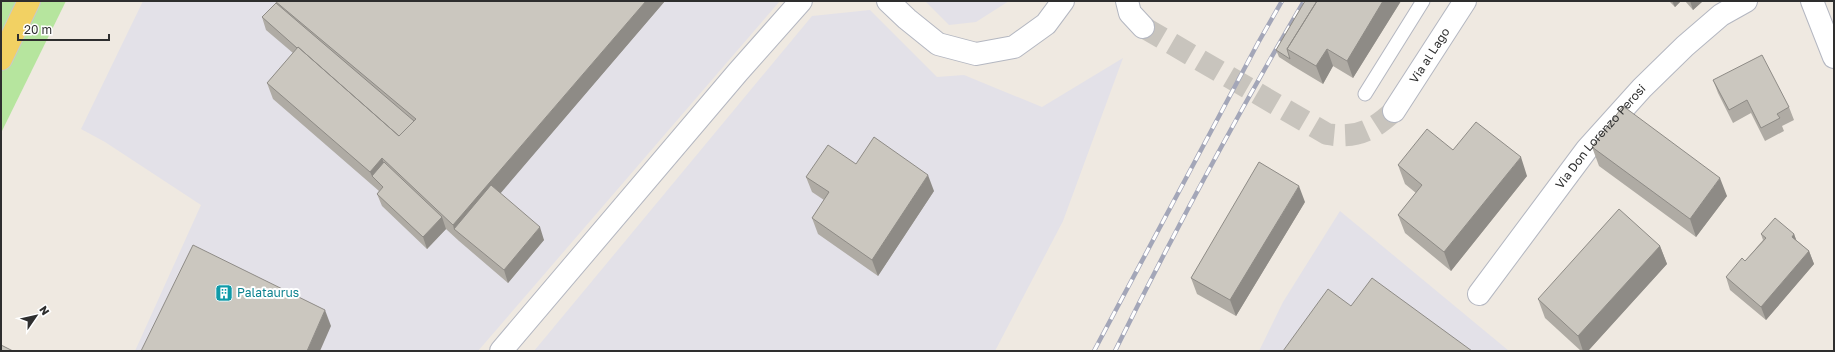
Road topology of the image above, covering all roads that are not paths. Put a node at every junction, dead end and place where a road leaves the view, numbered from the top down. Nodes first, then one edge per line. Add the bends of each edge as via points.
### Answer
1 (29, 1) edge
2 (801, 1) edge
3 (888, 1) edge
4 (1063, 1) edge
5 (1127, 1) edge
6 (1423, 1) edge
7 (1465, 1) edge
8 (1746, 1) edge
9 (1812, 1) edge
10 (1143, 27) tunnel mouth
11 (1834, 57) edge
12 (1, 59) edge
13 (1365, 94) dead end
14 (1394, 111) tunnel mouth
15 (1479, 294) dead end
16 (501, 351) edge

1 - 12 main road
2 - 16 street
3 - 4 street via 907,20 938,44 976,54 1014,47 1046,24
5 - 10 street via 1130,13
6 - 13 lane
7 - 14 street, Via al Lago
8 - 15 street, Via Don Lorenzo Perosi via 1721,15 1642,88 1587,149
9 - 11 street

